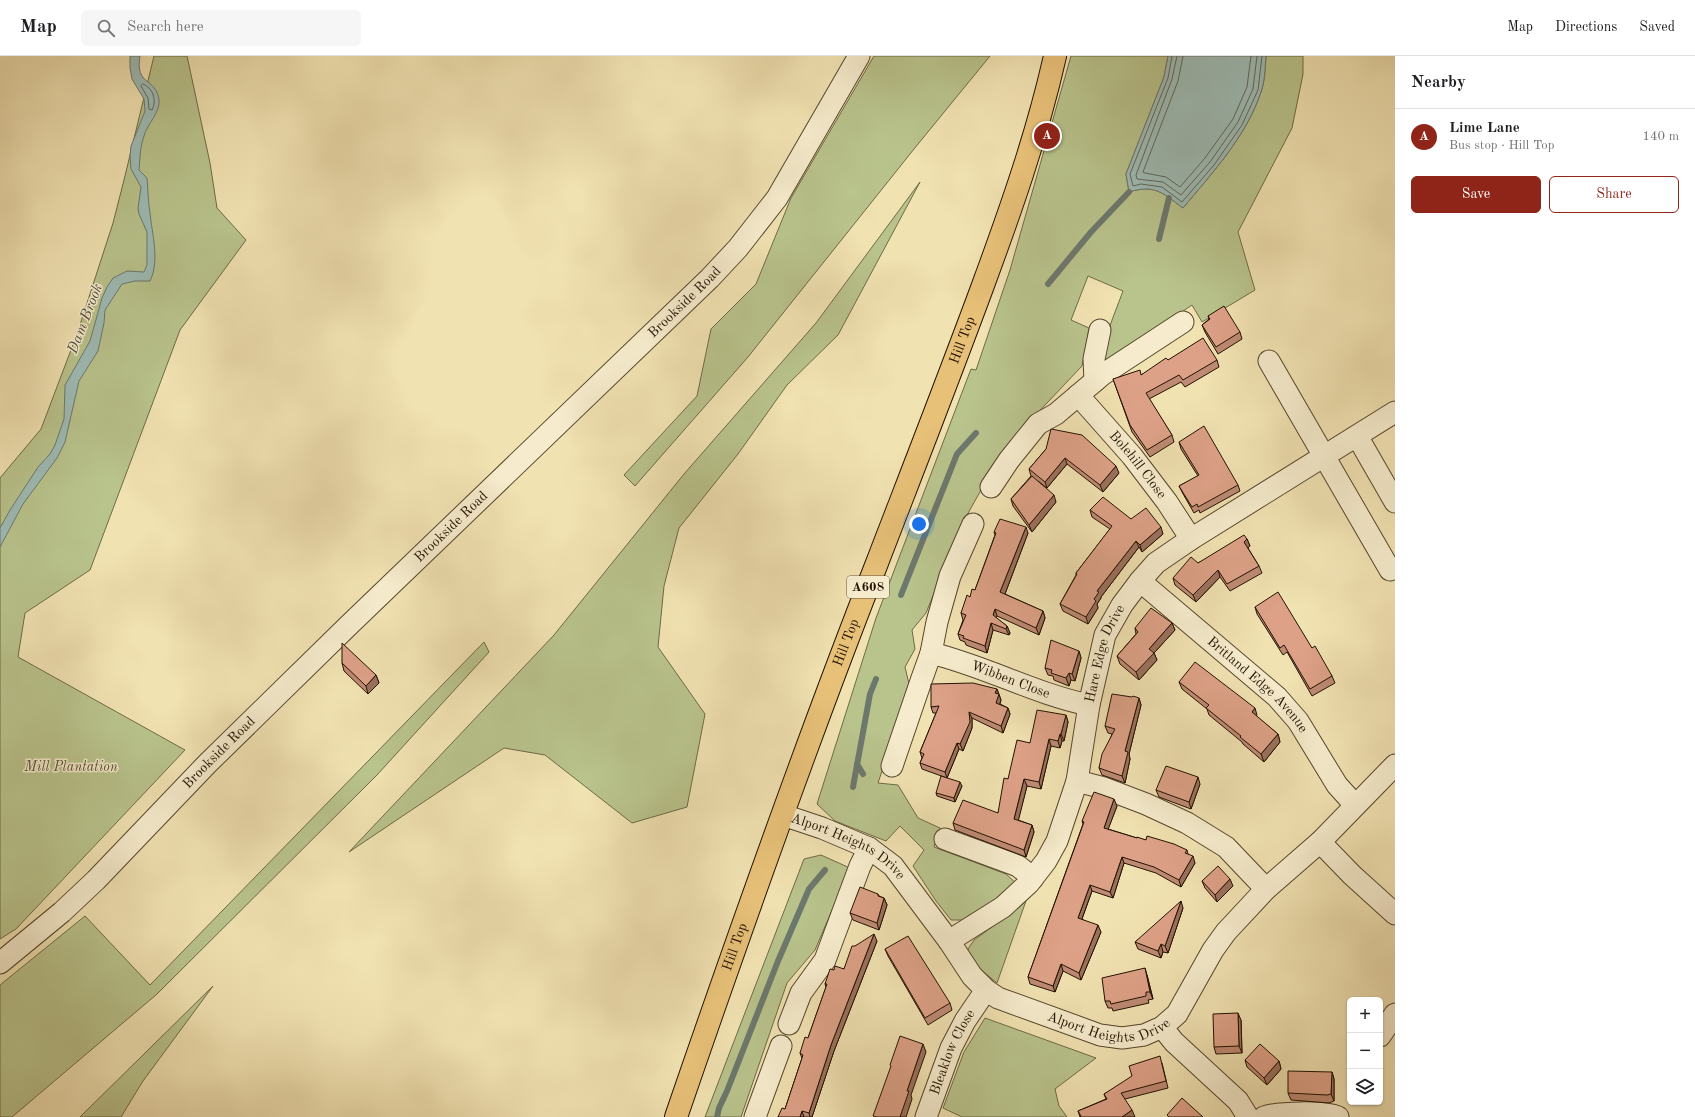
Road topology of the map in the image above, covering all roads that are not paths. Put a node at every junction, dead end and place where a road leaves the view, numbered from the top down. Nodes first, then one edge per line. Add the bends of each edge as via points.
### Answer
1 (859, 56) edge
2 (1055, 56) edge
3 (1183, 322) dead end
4 (1100, 330) dead end
5 (1269, 361) dead end
6 (1099, 378) junction
7 (1078, 395) junction
8 (1395, 412) edge
9 (1357, 436) junction
10 (1324, 456) junction
11 (991, 487) dead end
12 (1395, 502) edge
13 (973, 524) dead end
14 (1191, 539) junction
15 (1390, 570) dead end
16 (1140, 581) junction
17 (932, 653) junction
18 (1089, 705) junction
19 (1395, 765) edge
20 (892, 766) dead end
21 (1077, 781) junction
22 (1355, 806) junction
23 (783, 815) junction
24 (945, 839) dead end
25 (1320, 842) junction
26 (869, 848) junction
27 (1033, 878) junction
28 (1266, 889) junction
29 (1395, 914) edge
30 (949, 941) junction
31 (0, 963) edge
32 (986, 990) junction
33 (1395, 1014) edge
34 (789, 1024) dead end
35 (1162, 1027) junction
36 (1382, 1033) edge
37 (781, 1046) dead end
38 (931, 1116) edge
39 (676, 1117) edge
40 (755, 1117) edge
41 (1248, 1117) edge
42 (1264, 1117) edge
43 (1338, 1117) edge

1 - 31 street, Brookside Road via 777,198 738,248 710,278 207,764 96,880
2 - 23 main road, Hill Top / A608 via 1027,162 1001,237
3 - 6 street
4 - 6 street via 1094,359
5 - 10 street
6 - 7 street
7 - 11 street via 1056,414 1038,424
7 - 14 street, Bolehill Close via 1132,456
8 - 9 street, Hare Edge Drive
9 - 10 street, Hare Edge Drive
9 - 12 street
10 - 14 street, Hare Edge Drive
10 - 15 street
13 - 17 street via 950,576 937,622
14 - 16 street, Hare Edge Drive via 1156,563
16 - 18 street, Hare Edge Drive via 1122,605 1105,635
16 - 22 street, Britland Edge Avenue via 1277,697 1298,721 1337,785
17 - 18 street, Wibben Close via 953,658 1065,700
17 - 20 street
18 - 21 street, Hare Edge Drive
19 - 22 street, Alport Heights Drive
21 - 27 street, Hare Edge Drive via 1057,841
21 - 28 street via 1146,804 1187,823 1226,847
22 - 25 street, Alport Heights Drive
23 - 26 street, Alport Heights Drive
23 - 39 main road, Hill Top / A608
24 - 27 street via 1018,866
25 - 28 street, Alport Heights Drive
25 - 29 street
26 - 30 street, Alport Heights Drive via 893,866
26 - 34 street via 825,960 801,993
27 - 30 street, Hare Edge Drive via 1003,907
28 - 35 street, Alport Heights Drive via 1226,932 1177,1014
30 - 32 street, Alport Heights Drive via 972,976
32 - 35 street, Alport Heights Drive via 1008,1003 1100,1035 1122,1038 1144,1035
32 - 38 street, Bleaklow Close via 951,1048
33 - 36 street
35 - 41 street via 1174,1042 1238,1101
37 - 40 street
42 - 43 street via 1274,1114 1307,1113

